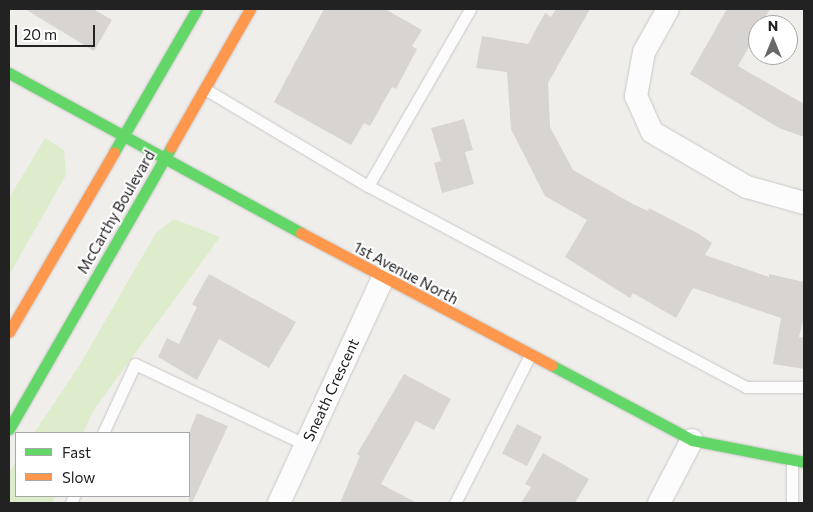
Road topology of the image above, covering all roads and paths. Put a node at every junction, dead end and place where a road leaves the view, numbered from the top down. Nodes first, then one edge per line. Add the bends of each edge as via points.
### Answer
1 (196, 9) edge
2 (250, 9) edge
3 (470, 9) edge
4 (668, 9) edge
5 (9, 73) edge
6 (205, 89) junction
7 (121, 137) junction
8 (163, 160) junction
9 (368, 186) junction
10 (804, 203) edge
11 (383, 278) junction
12 (9, 332) edge
13 (530, 355) junction
14 (804, 387) edge
15 (9, 429) edge
16 (103, 432) edge
17 (692, 440) junction
18 (306, 445) junction
19 (792, 460) junction
20 (804, 462) edge
21 (279, 503) edge
22 (455, 503) edge
23 (659, 503) edge
24 (792, 503) edge

1 - 7 main road
2 - 6 main road, McCarthy Boulevard
3 - 9 lane
4 - 10 street via 644,52 636,96 652,132 747,187
5 - 7 main road, 1st Avenue North
6 - 8 main road, McCarthy Boulevard
6 - 9 lane
7 - 8 main road, 1st Avenue North
7 - 12 main road
8 - 11 main road, 1st Avenue North
8 - 15 main road, McCarthy Boulevard
9 - 14 lane via 746,387
11 - 13 main road, 1st Avenue North
11 - 18 street, Sneath Crescent
13 - 17 main road, 1st Avenue North
13 - 22 lane
16 - 18 lane via 135,364
17 - 19 main road, 1st Avenue North
17 - 23 street
18 - 21 street, Sneath Crescent
19 - 20 main road, 1st Avenue North
19 - 24 lane

